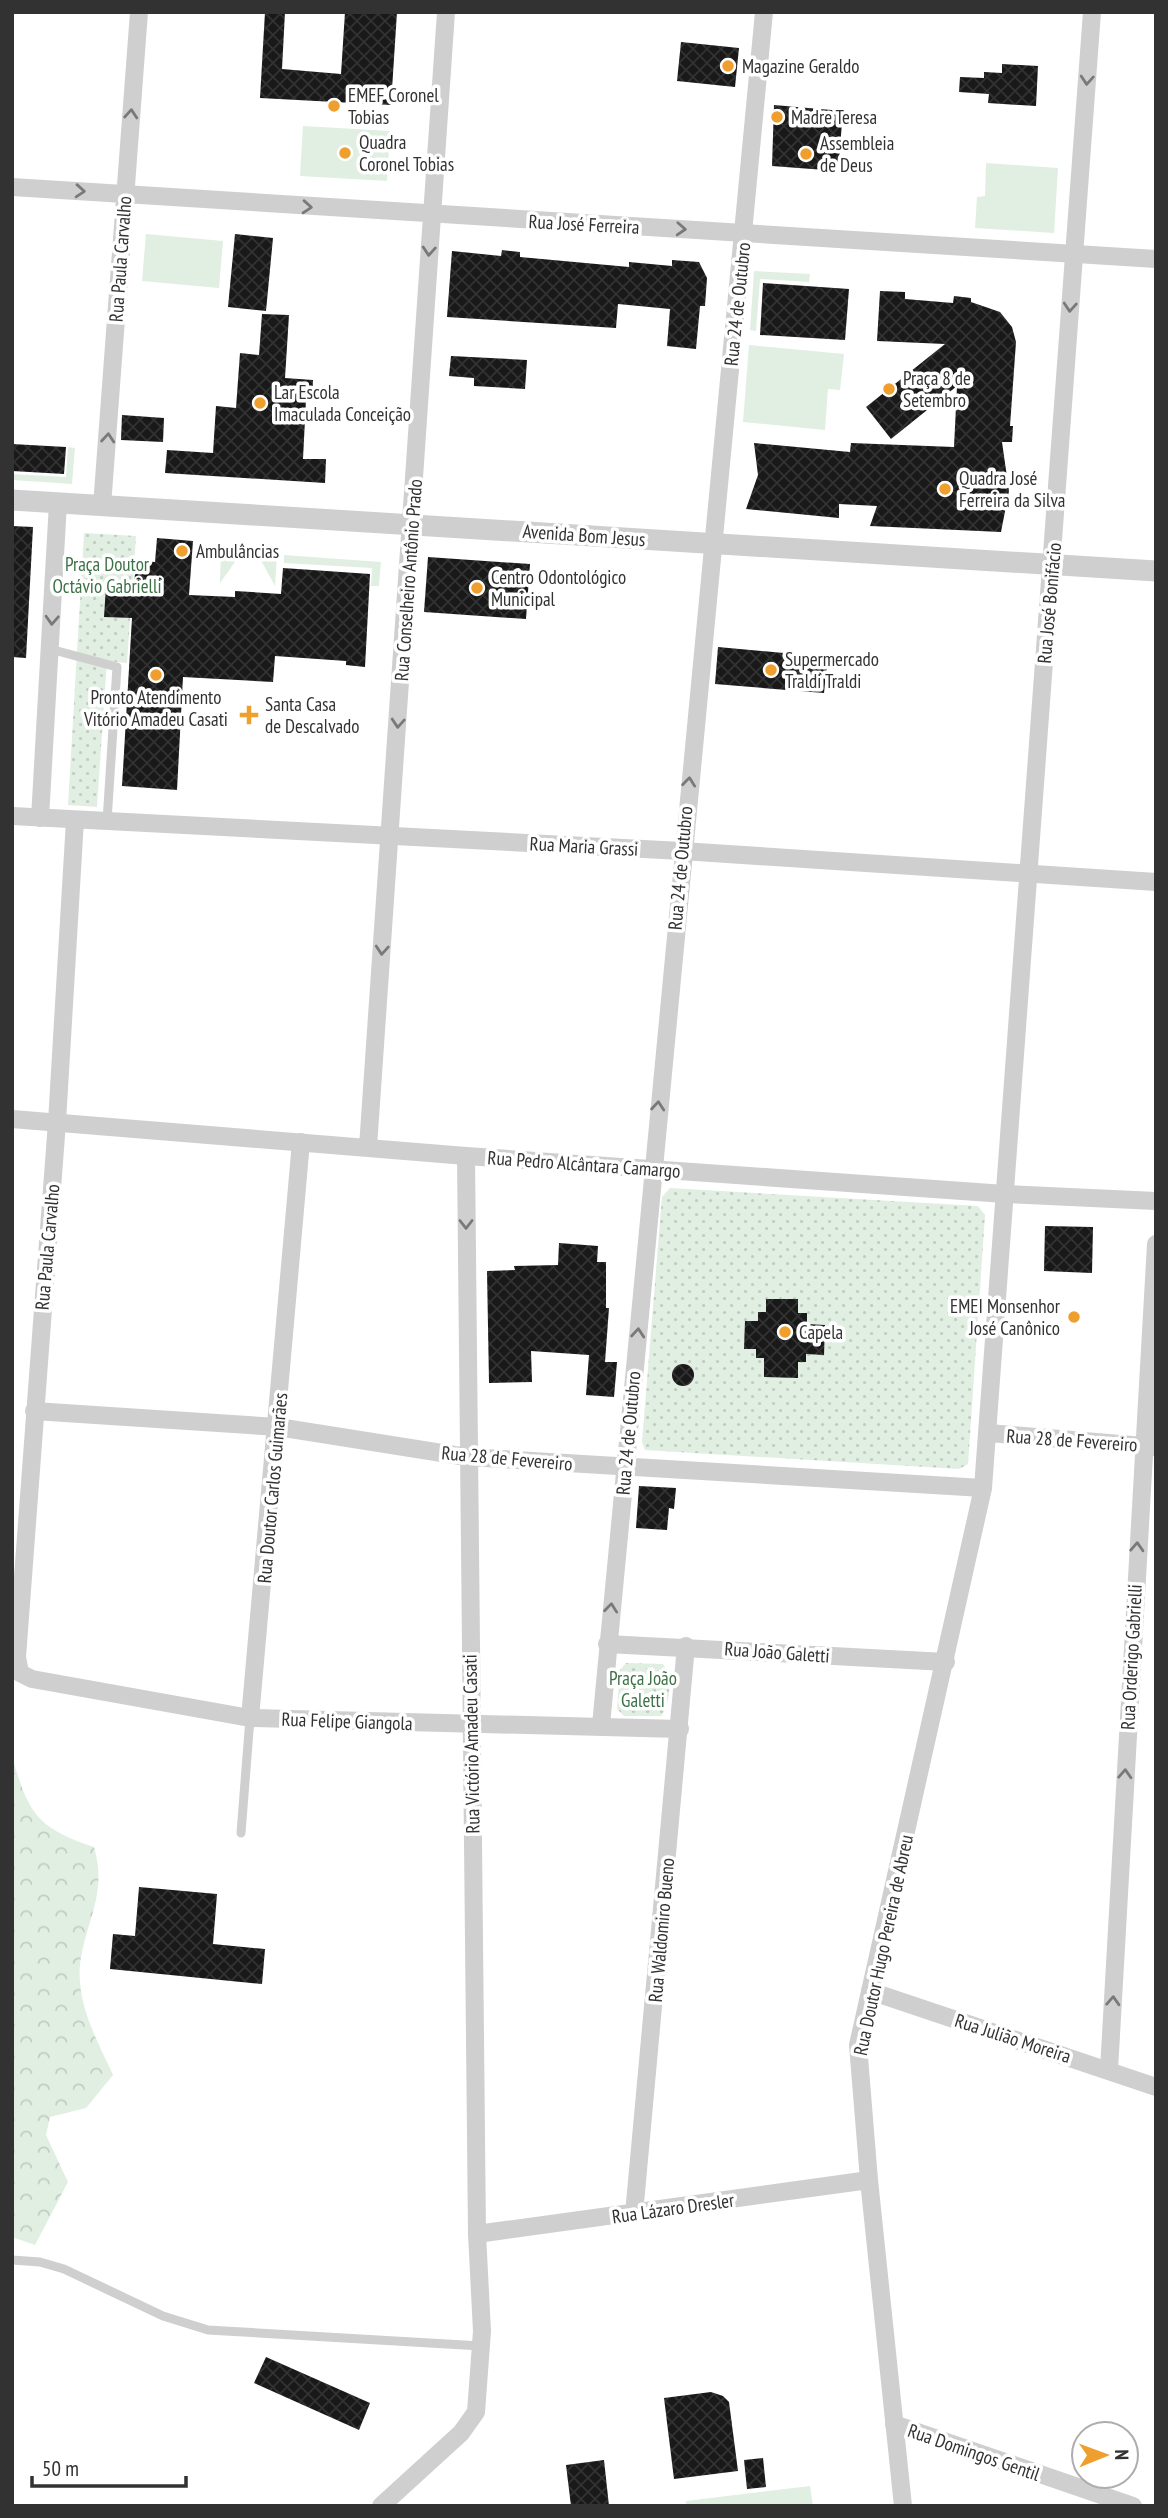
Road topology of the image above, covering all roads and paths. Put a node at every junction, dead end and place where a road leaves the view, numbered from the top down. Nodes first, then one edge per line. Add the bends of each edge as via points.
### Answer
1 (139, 12) edge
2 (446, 12) edge
3 (764, 12) edge
4 (1092, 12) edge
5 (12, 187) edge
6 (124, 194) junction
7 (432, 216) junction
8 (744, 233) junction
9 (1074, 254) junction
10 (1156, 260) edge
11 (12, 500) edge
12 (58, 503) junction
13 (102, 506) junction
14 (413, 524) junction
15 (714, 543) junction
16 (1053, 565) junction
17 (1156, 571) edge
18 (50, 649) junction
19 (12, 816) edge
20 (40, 818) junction
21 (75, 820) junction
22 (107, 821) junction
23 (389, 836) junction
24 (682, 851) junction
25 (1027, 873) junction
26 (1156, 881) edge
27 (12, 1119) edge
28 (57, 1122) junction
29 (301, 1142) junction
30 (368, 1147) junction
31 (466, 1156) junction
32 (653, 1169) junction
33 (1005, 1194) junction
34 (1156, 1201) edge
35 (1156, 1244) edge
36 (34, 1411) junction
37 (278, 1427) junction
38 (989, 1433) junction
39 (1149, 1446) edge
40 (467, 1457) junction
41 (626, 1466) junction
42 (983, 1488) junction
43 (607, 1644) junction
44 (686, 1646) junction
45 (946, 1662) junction
46 (20, 1673) joint
47 (250, 1718) junction
48 (471, 1725) junction
49 (601, 1725) junction
50 (680, 1729) junction
51 (241, 1833) dead end
52 (870, 1992) junction
53 (1109, 2070) junction
54 (1156, 2087) edge
55 (869, 2180) junction
56 (634, 2214) junction
57 (478, 2234) junction
58 (12, 2260) edge
59 (481, 2338) junction
60 (894, 2424) junction
61 (381, 2506) edge
62 (903, 2506) edge
63 (1133, 2506) edge

6 -> 1 street, Rua Paula Carvalho
2 - 7 street, Rua Conselheiro Antônio Prado
3 - 8 street, Rua 24 de Outubro
4 -> 9 street, Rua José Bonifácio
5 -> 6 street, Rua José Ferreira
6 -> 7 street, Rua José Ferreira
13 -> 6 street, Rua Paula Carvalho
7 -> 8 street, Rua José Ferreira
7 -> 14 street, Rua Conselheiro Antônio Prado
8 - 9 street, Rua José Ferreira
8 - 15 street, Rua 24 de Outubro
9 - 10 street, Rua José Ferreira
9 -> 16 street, Rua José Bonifácio
11 - 12 street, Avenida Bom Jesus
12 - 13 street, Avenida Bom Jesus
12 -> 18 street
13 - 14 street, Avenida Bom Jesus
14 - 15 street, Avenida Bom Jesus
14 -> 23 street, Rua Conselheiro Antônio Prado
15 - 16 street, Avenida Bom Jesus
24 -> 15 street, Rua 24 de Outubro
16 - 17 street, Avenida Bom Jesus
16 - 25 street, Rua José Bonifácio
18 - 20 street
18 - 22 lane via 117,667
19 - 20 street, Rua Maria Grassi
20 - 21 street, Rua Maria Grassi
21 - 22 street, Rua Maria Grassi
21 - 28 street, Rua Paula Carvalho
22 - 23 street, Rua Maria Grassi
23 - 24 street, Rua Maria Grassi
23 -> 30 street, Rua Conselheiro Antônio Prado
24 - 25 street, Rua Maria Grassi
32 -> 24 street, Rua 24 de Outubro
25 - 26 street, Rua Maria Grassi
25 - 33 street, Rua José Bonifácio
27 - 28 street, Rua Pedro Alcântara Camargo
28 - 29 street, Rua Pedro Alcântara Camargo
28 - 36 street, Rua Paula Carvalho
29 - 30 street, Rua Pedro Alcântara Camargo
29 - 37 street, Rua Doutor Carlos Guimarães
30 - 31 street, Rua Pedro Alcântara Camargo
31 - 32 street, Rua Pedro Alcântara Camargo
31 -> 40 street, Rua Victório Amadeu Casati
32 - 33 street, Rua Pedro Alcântara Camargo
41 -> 32 street, Rua 24 de Outubro
33 - 34 street, Rua Pedro Alcântara Camargo
33 - 38 street, Rua José Bonifácio
35 - 39 street, Rua Orderigo Gabrielli
36 - 37 street, Rua 28 de Fevereiro
36 - 46 street, Rua Paula Carvalho via 17,1657
37 - 40 street, Rua 28 de Fevereiro
37 - 47 street, Rua Doutor Carlos Guimarães
38 - 39 street, Rua 28 de Fevereiro
38 - 42 street, Rua Doutor Hugo Pereira de Abreu
53 -> 39 street, Rua Orderigo Gabrielli
40 - 41 street, Rua 28 de Fevereiro
40 - 48 street, Rua Victório Amadeu Casati
41 - 42 street, Rua 28 de Fevereiro
43 -> 41 street, Rua 24 de Outubro
42 - 45 street, Rua Doutor Hugo Pereira de Abreu
43 - 44 street, Rua João Galetti
43 - 49 street, Rua 24 de Outubro
44 - 45 street, Rua João Galetti
44 - 50 street, Rua Waldomiro Bueno
45 - 52 street, Rua Doutor Hugo Pereira de Abreu
46 - 47 street, Rua Felipe Giangola via 32,1679
47 - 48 street, Rua Felipe Giangola
47 - 51 lane, Rua Doutor Carlos Guimarães
48 - 49 street, Rua Felipe Giangola
48 - 57 street, Rua Victório Amadeu Casati
49 - 50 street, Rua Felipe Giangola
50 - 56 street, Rua Waldomiro Bueno
52 - 53 street, Rua Julião Moreira
52 - 55 street, Rua Doutor Hugo Pereira de Abreu via 858,2045
53 - 54 street, Rua Julião Moreira
55 - 56 street, Rua Lázaro Dresler
55 - 60 street, Rua Doutor Hugo Pereira de Abreu
56 - 57 street, Rua Lázaro Dresler
57 - 59 street, Rua Victório Amadeu Casati
58 - 59 lane via 64,2269 163,2316 208,2330
59 - 61 street, Rua Victório Amadeu Casati via 476,2413 461,2433
60 - 62 street, Rua Doutor Hugo Pereira de Abreu
60 - 63 street, Rua Domingos Gentil

